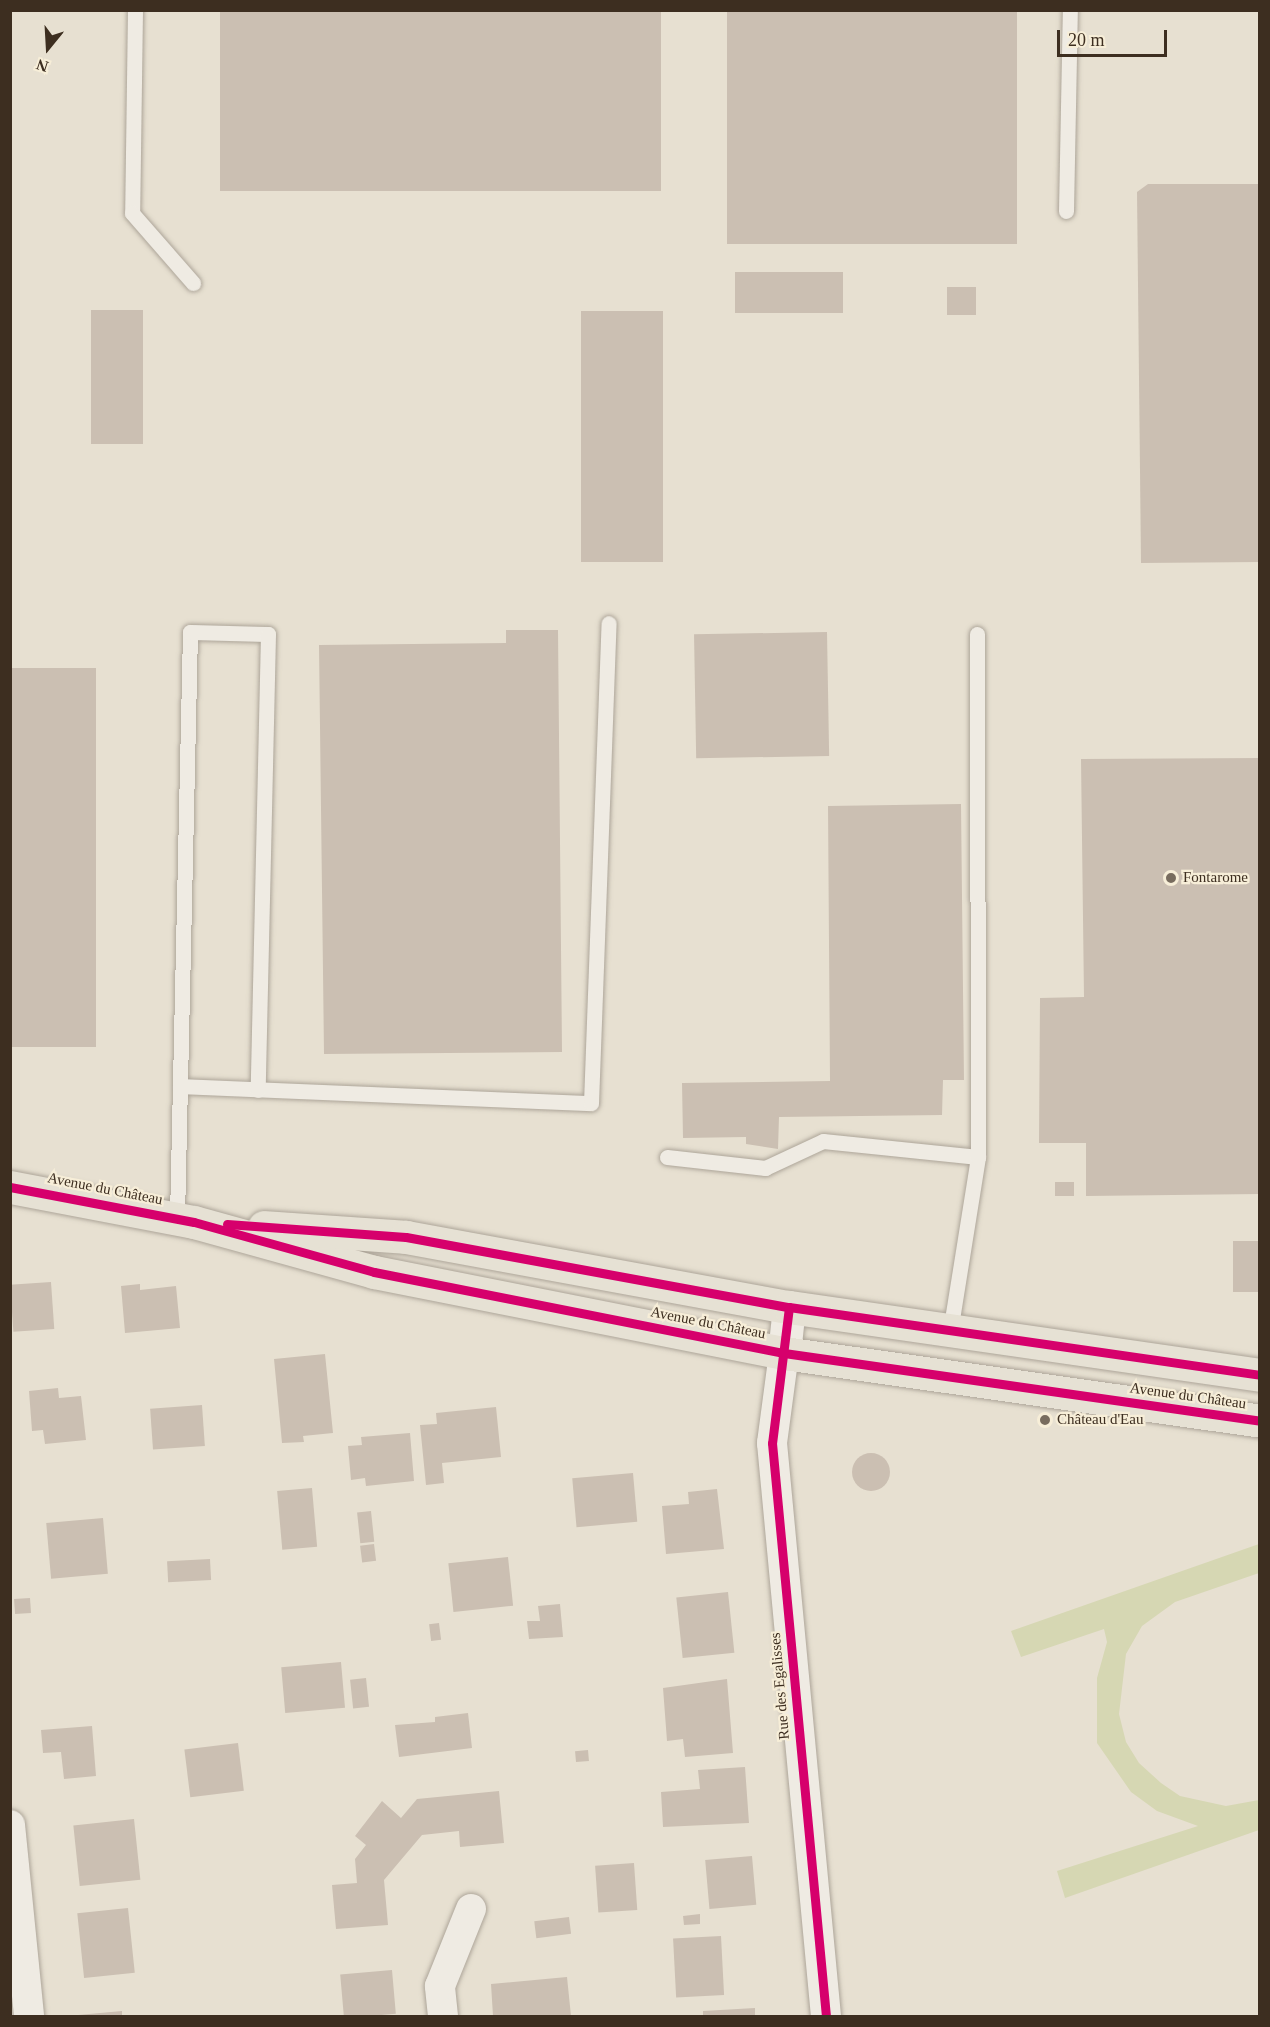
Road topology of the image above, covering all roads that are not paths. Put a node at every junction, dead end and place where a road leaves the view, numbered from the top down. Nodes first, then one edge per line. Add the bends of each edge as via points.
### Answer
1 (135, 10) edge
2 (1070, 10) edge
3 (1066, 211) dead end
4 (193, 283) dead end
5 (609, 623) dead end
6 (977, 634) dead end
7 (180, 1086) junction
8 (258, 1090) junction
9 (667, 1157) dead end
10 (978, 1157) junction
11 (10, 1187) edge
12 (185, 1220) junction
13 (789, 1307) junction
14 (950, 1332) junction
15 (784, 1353) junction
16 (1260, 1375) edge
17 (1260, 1421) edge
18 (10, 1826) edge
19 (471, 1909) dead end
20 (29, 2016) edge
21 (443, 2016) edge
22 (826, 2016) edge

1 - 4 lane via 132,213
2 - 3 lane
5 - 8 lane via 591,1102
6 - 10 lane
7 - 8 lane
7 - 8 lane via 190,632 268,634
7 - 12 lane
9 - 10 lane via 765,1168 824,1141
10 - 14 lane
11 - 12 main road, Avenue du Château
12 - 13 main road, Avenue du Château via 406,1237
12 - 15 main road, Avenue du Château via 374,1272
13 - 14 main road, Avenue du Château
13 - 15 street
14 - 16 main road, Avenue du Château
15 - 17 main road, Avenue du Château
15 - 22 street, Rue des Egalisses via 772,1443
18 - 20 street
19 - 21 street via 440,1986

